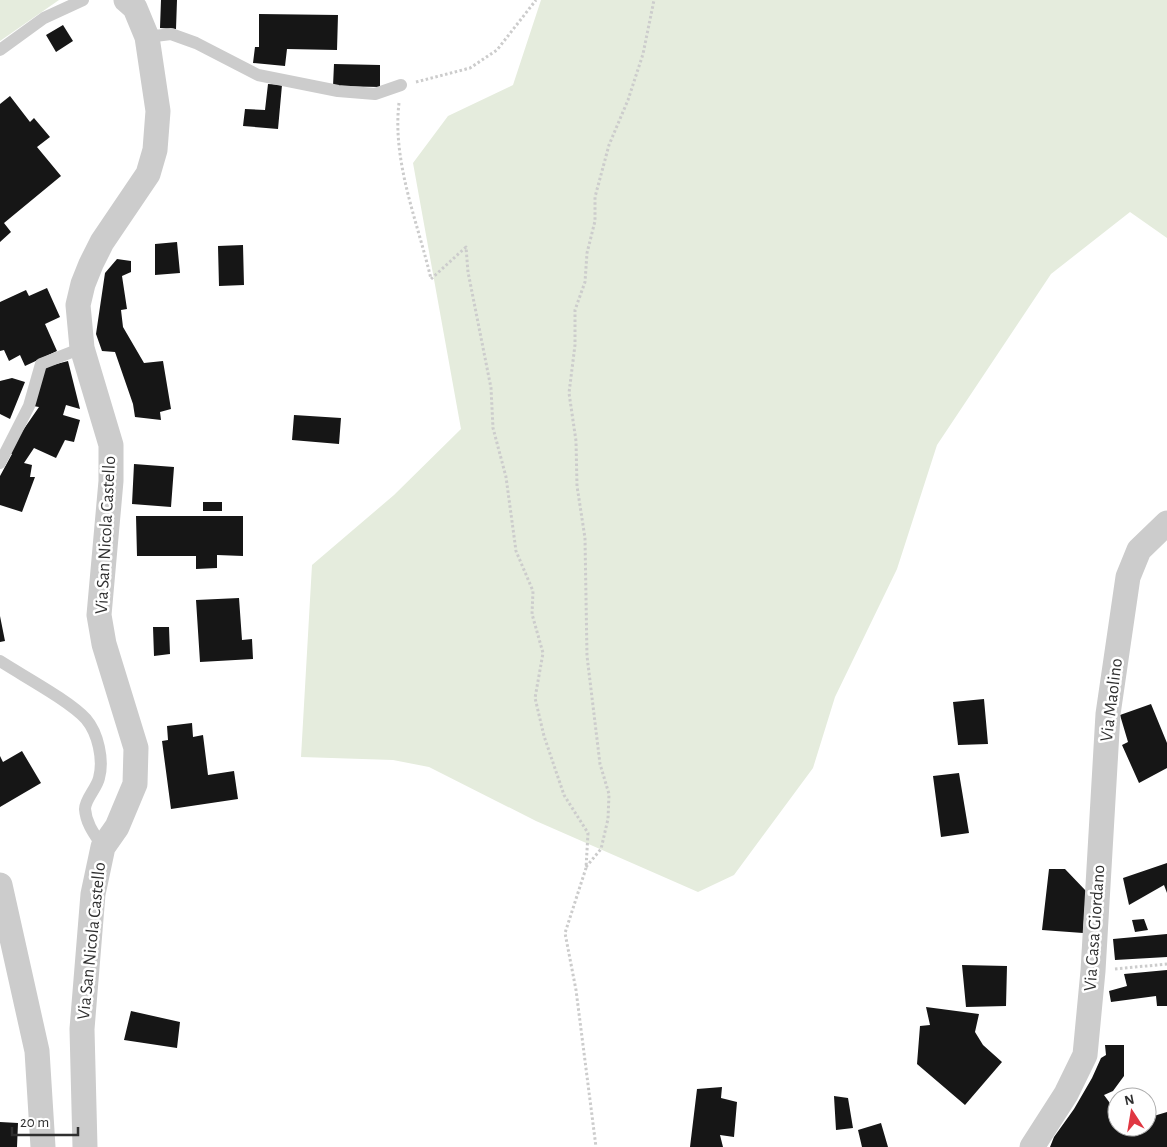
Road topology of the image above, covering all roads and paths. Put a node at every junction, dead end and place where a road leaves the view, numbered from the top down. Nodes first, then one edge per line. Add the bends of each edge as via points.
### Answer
1 (83, 0) edge
2 (126, 0) edge
3 (536, 0) edge
4 (654, 0) edge
5 (147, 37) junction
6 (0, 50) edge
7 (401, 85) junction
8 (82, 348) junction
9 (0, 463) edge
10 (1167, 523) edge
11 (0, 661) edge
12 (103, 847) junction
13 (1099, 852) joint
14 (586, 868) junction
15 (0, 885) edge
16 (1167, 964) edge
17 (1093, 968) junction
18 (43, 1147) edge
19 (85, 1147) edge
20 (596, 1147) edge
21 (1032, 1147) edge

1 - 6 lane via 44,18
2 - 5 street, Via San Nicola Castello via 136,8
3 - 7 path via 497,50 470,68
4 - 14 path via 643,54 594,197 595,221 587,254 585,282 575,310 575,345 569,392 584,538 586,656 600,764 609,794 608,819 600,849
5 - 7 lane via 171,34 258,75 338,92 375,94
5 - 8 street, Via San Nicola Castello via 158,112 155,150 148,174 102,242 82,284 78,305
7 - 14 path via 397,118 404,172 431,279 466,247 491,388 493,428 506,477 516,551 533,591 532,614 543,653 535,698 564,795 588,833
8 - 9 lane via 41,364 29,406
8 - 12 street, Via San Nicola Castello via 111,445 111,481 99,614 104,644 136,748 135,784 117,827
10 - 13 street, Via Maolino via 1139,550 1128,577 1108,714
11 - 12 lane via 59,699 85,718 92,728 100,752 100,778 85,807 89,827
12 - 19 street, Via San Nicola Castello via 93,894 82,1029
13 - 17 street, Via Casa Giordano
14 - 20 path via 566,933
15 - 18 street via 37,1051
16 - 17 path, Via Casa Giordano
17 - 21 street, Via Casa Giordano via 1085,1055 1066,1094

